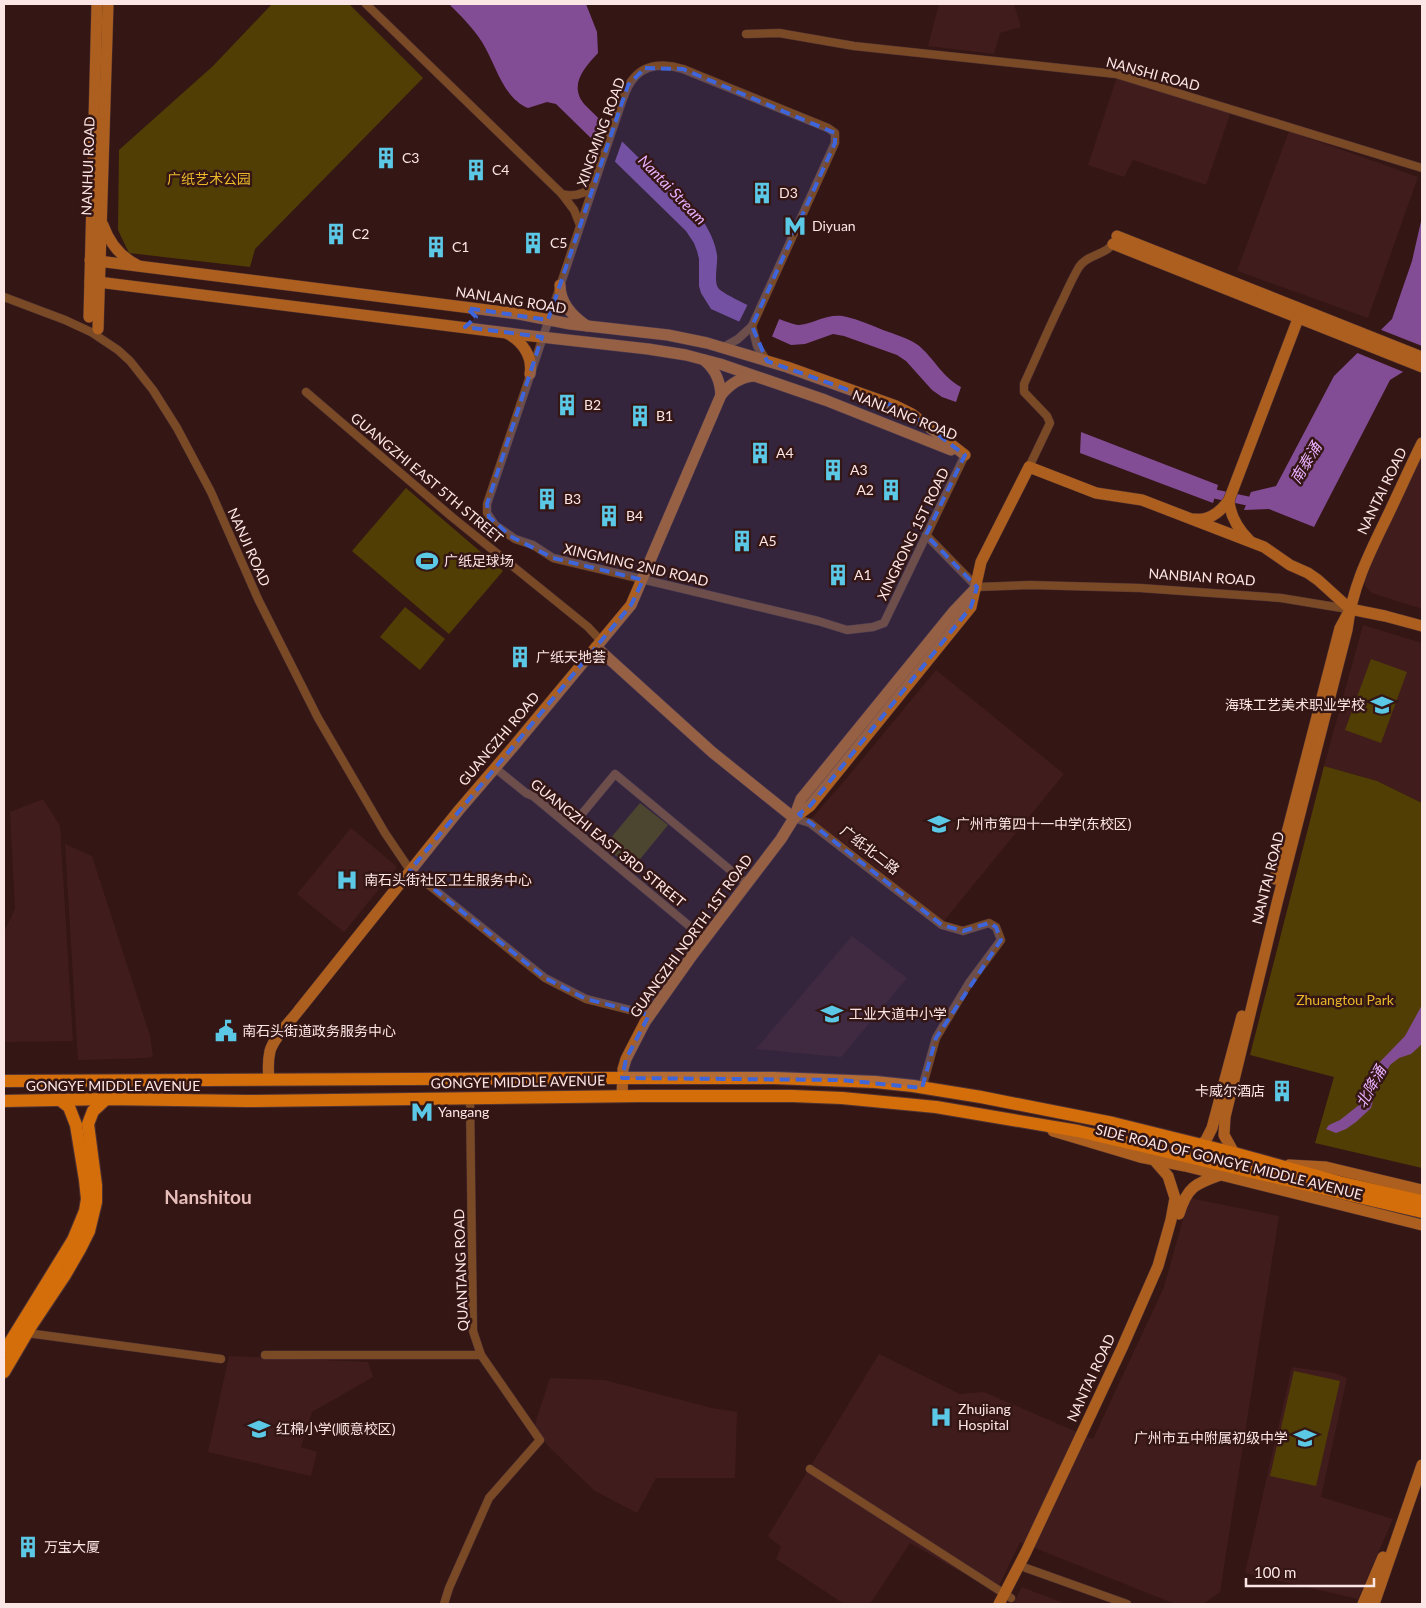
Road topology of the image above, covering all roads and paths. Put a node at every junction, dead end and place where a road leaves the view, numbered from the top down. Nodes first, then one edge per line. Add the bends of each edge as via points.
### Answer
1 (98, 4) edge
2 (108, 4) edge
3 (366, 4) edge
4 (746, 34) dead end
5 (1422, 168) edge
6 (595, 183) junction
7 (562, 194) junction
8 (101, 219) junction
9 (580, 225) junction
10 (1115, 240) joint
11 (90, 260) junction
12 (141, 267) junction
13 (177, 271) junction
14 (90, 281) junction
15 (560, 285) junction
16 (173, 290) junction
17 (4, 297) edge
18 (467, 308) junction
19 (1300, 313) junction
20 (89, 317) dead end
21 (548, 320) junction
22 (588, 326) junction
23 (465, 327) junction
24 (98, 329) dead end
25 (1339, 329) junction
26 (751, 330) junction
27 (624, 331) junction
28 (504, 332) junction
29 (542, 337) junction
30 (623, 346) junction
31 (722, 348) junction
32 (1422, 357) edge
33 (702, 358) junction
34 (767, 361) junction
35 (1422, 367) edge
36 (530, 374) junction
37 (756, 376) junction
38 (306, 392) dead end
39 (721, 395) junction
40 (1422, 443) edge
41 (965, 456) junction
42 (1029, 467) junction
43 (1229, 500) junction
44 (1192, 519) junction
45 (926, 535) junction
46 (1253, 543) junction
47 (643, 580) junction
48 (977, 587) junction
49 (1350, 609) junction
50 (884, 623) joint
51 (1422, 626) edge
52 (598, 644) junction
53 (495, 768) junction
54 (794, 818) junction
55 (571, 827) junction
56 (410, 870) junction
57 (747, 884) junction
58 (705, 939) junction
59 (650, 1015) junction
60 (622, 1078) junction
61 (269, 1079) junction
62 (4, 1081) edge
63 (922, 1088) junction
64 (622, 1096) junction
65 (470, 1098) junction
66 (60, 1100) junction
67 (106, 1100) junction
68 (4, 1101) edge
69 (1030, 1123) junction
70 (1201, 1145) junction
71 (1234, 1153) junction
72 (1154, 1160) junction
73 (1276, 1164) junction
74 (1220, 1175) junction
75 (1422, 1190) edge
76 (1417, 1200) edge
77 (1422, 1212) edge
78 (1422, 1226) edge
79 (27, 1333) junction
80 (4, 1352) edge
81 (265, 1355) dead end
82 (481, 1355) junction
83 (221, 1359) dead end
84 (4, 1372) edge
85 (1422, 1465) edge
86 (810, 1469) dead end
87 (1400, 1525) junction
88 (1026, 1568) junction
89 (1008, 1599) edge
90 (444, 1604) edge
91 (999, 1604) edge
92 (1126, 1604) edge
93 (1363, 1604) edge
94 (1374, 1604) edge

1 - 11 street, NANHUI ROAD
2 - 8 street, NANHUI ROAD
3 - 7 street
4 - 5 street, NANSHI ROAD via 779,33 854,46 1116,74
6 - 7 street via 584,193
6 - 9 street, XINGMING ROAD
6 - 26 street, XINGMING ROAD via 628,86 633,77 646,68 669,66 683,69 835,133 835,143
7 - 9 street
8 - 12 street via 116,248
8 - 24 street, NANHUI ROAD
9 - 15 street, XINGMING ROAD
10 - 19 street
10 - 42 street via 1108,250 1079,266 1024,384 1027,396 1050,423
11 - 12 street, NANLANG ROAD
11 - 14 street, NANHUI ROAD
12 - 13 street, NANLANG ROAD
13 - 16 street via 169,279
13 - 18 street, NANLANG ROAD
14 - 16 street, NANLANG ROAD
14 - 20 street, NANHUI ROAD
15 - 21 street, XINGMING ROAD
15 - 22 street via 565,305
16 - 23 street, NANLANG ROAD
17 - 56 street, NANJI ROAD via 91,332 130,361 153,390 211,492 258,599 318,718
18 - 21 street, NANLANG ROAD
18 - 23 street via 473,318
19 - 25 street
19 - 43 street
21 - 22 street, NANLANG ROAD
21 - 29 street, XINGMING ROAD
22 - 27 street, NANLANG ROAD
23 - 28 street, NANLANG ROAD
25 - 32 street
25 - 35 street
26 - 31 street
26 - 34 street
27 - 30 street via 619,338
27 - 31 street, NANLANG ROAD via 668,335
28 - 29 street, NANLANG ROAD
28 - 36 street via 526,350 531,361
29 - 30 street, NANLANG ROAD
29 - 36 street, XINGMING 2ND ROAD
30 - 33 street, NANLANG ROAD
31 - 34 street, NANLANG ROAD
33 - 37 street, NANLANG ROAD
33 - 39 street via 717,376
34 - 41 street, NANLANG ROAD via 905,410
36 - 47 street, XINGMING 2ND ROAD via 486,504 489,518 510,536 554,558
37 - 39 street, GUANGZHI ROAD via 736,381
37 - 41 street, NANLANG ROAD
38 - 52 street, GUANGZHI EAST 5TH STREET via 452,517 588,627
39 - 47 street, GUANGZHI ROAD
40 - 49 street, NANTAI ROAD via 1367,559
41 - 45 street, XINGRONG 1ST ROAD
42 - 44 street via 1091,491 1142,500
42 - 48 street, GUANGZHI NORTH 1ST ROAD via 982,562
43 - 44 street via 1210,517
43 - 46 street via 1237,525
44 - 46 street
45 - 48 street
45 - 50 street, XINGRONG 1ST ROAD
46 - 49 street via 1314,576
47 - 50 street, XINGMING 2ND ROAD via 844,630 873,628
47 - 52 street, GUANGZHI ROAD via 631,605
48 - 49 street, NANBIAN ROAD via 1140,588 1281,598
48 - 54 street, GUANGZHI NORTH 1ST ROAD via 971,607 810,806
49 - 51 street, NANBIAN ROAD
49 - 70 street, NANTAI ROAD via 1337,638 1219,1102 1210,1132
49 - 71 street, NANTAI ROAD via 1224,1117 1224,1135
52 - 53 street, GUANGZHI ROAD
52 - 54 street, 广纸北二路 via 712,752
53 - 55 street, GUANGZHI EAST 3RD STREET
53 - 56 street, GUANGZHI ROAD
54 - 57 street, GUANGZHI NORTH 1ST ROAD
54 - 63 street, 广纸北二路 via 810,822 942,925 963,930 989,923 996,927 1001,940 969,983 936,1038
55 - 57 street via 614,774
55 - 58 street, GUANGZHI EAST 3RD STREET
56 - 59 street, NANJI ROAD via 546,978 586,999
56 - 61 street, GUANGZHI ROAD via 273,1044
57 - 58 street, GUANGZHI NORTH 1ST ROAD
58 - 59 street, GUANGZHI NORTH 1ST ROAD
59 - 60 street, GUANGZHI NORTH 1ST ROAD via 632,1044
60 - 61 main road
60 - 63 main road via 808,1079
60 - 64 street, GUANGZHI NORTH 1ST ROAD
61 - 62 main road
63 - 70 main road via 1112,1123
64 - 65 main road, GONGYE MIDDLE AVENUE
64 - 69 main road, GONGYE MIDDLE AVENUE via 842,1098 936,1107
65 - 67 main road, GONGYE MIDDLE AVENUE
65 - 82 street, QUANTANG ROAD via 473,1331
66 - 67 main road, GONGYE MIDDLE AVENUE
66 - 68 main road, GONGYE MIDDLE AVENUE
66 - 80 main road via 69,1107 76,1125 86,1180 85,1211 73,1240
67 - 79 main road via 93,1111 88,1124 96,1184 96,1202 89,1230
69 - 72 street, SIDE ROAD OF GONGYE MIDDLE AVENUE
69 - 77 main road, GONGYE MIDDLE AVENUE
70 - 71 main road
71 - 73 main road
72 - 74 street, SIDE ROAD OF GONGYE MIDDLE AVENUE
72 - 89 street, NANTAI ROAD via 1168,1176 1175,1198 1158,1266
73 - 75 street, SIDE ROAD OF GONGYE MIDDLE AVENUE via 1326,1167
73 - 76 main road
74 - 78 street, SIDE ROAD OF GONGYE MIDDLE AVENUE
74 - 88 street, NANTAI ROAD via 1203,1181 1185,1196 1159,1280
79 - 83 street
79 - 84 main road
81 - 82 street
82 - 90 street, QUANTANG ROAD via 540,1440 489,1498
85 - 87 street
86 - 89 street
87 - 93 street
87 - 94 street
88 - 89 street, NANTAI ROAD
88 - 92 street
89 - 91 street, NANTAI ROAD

